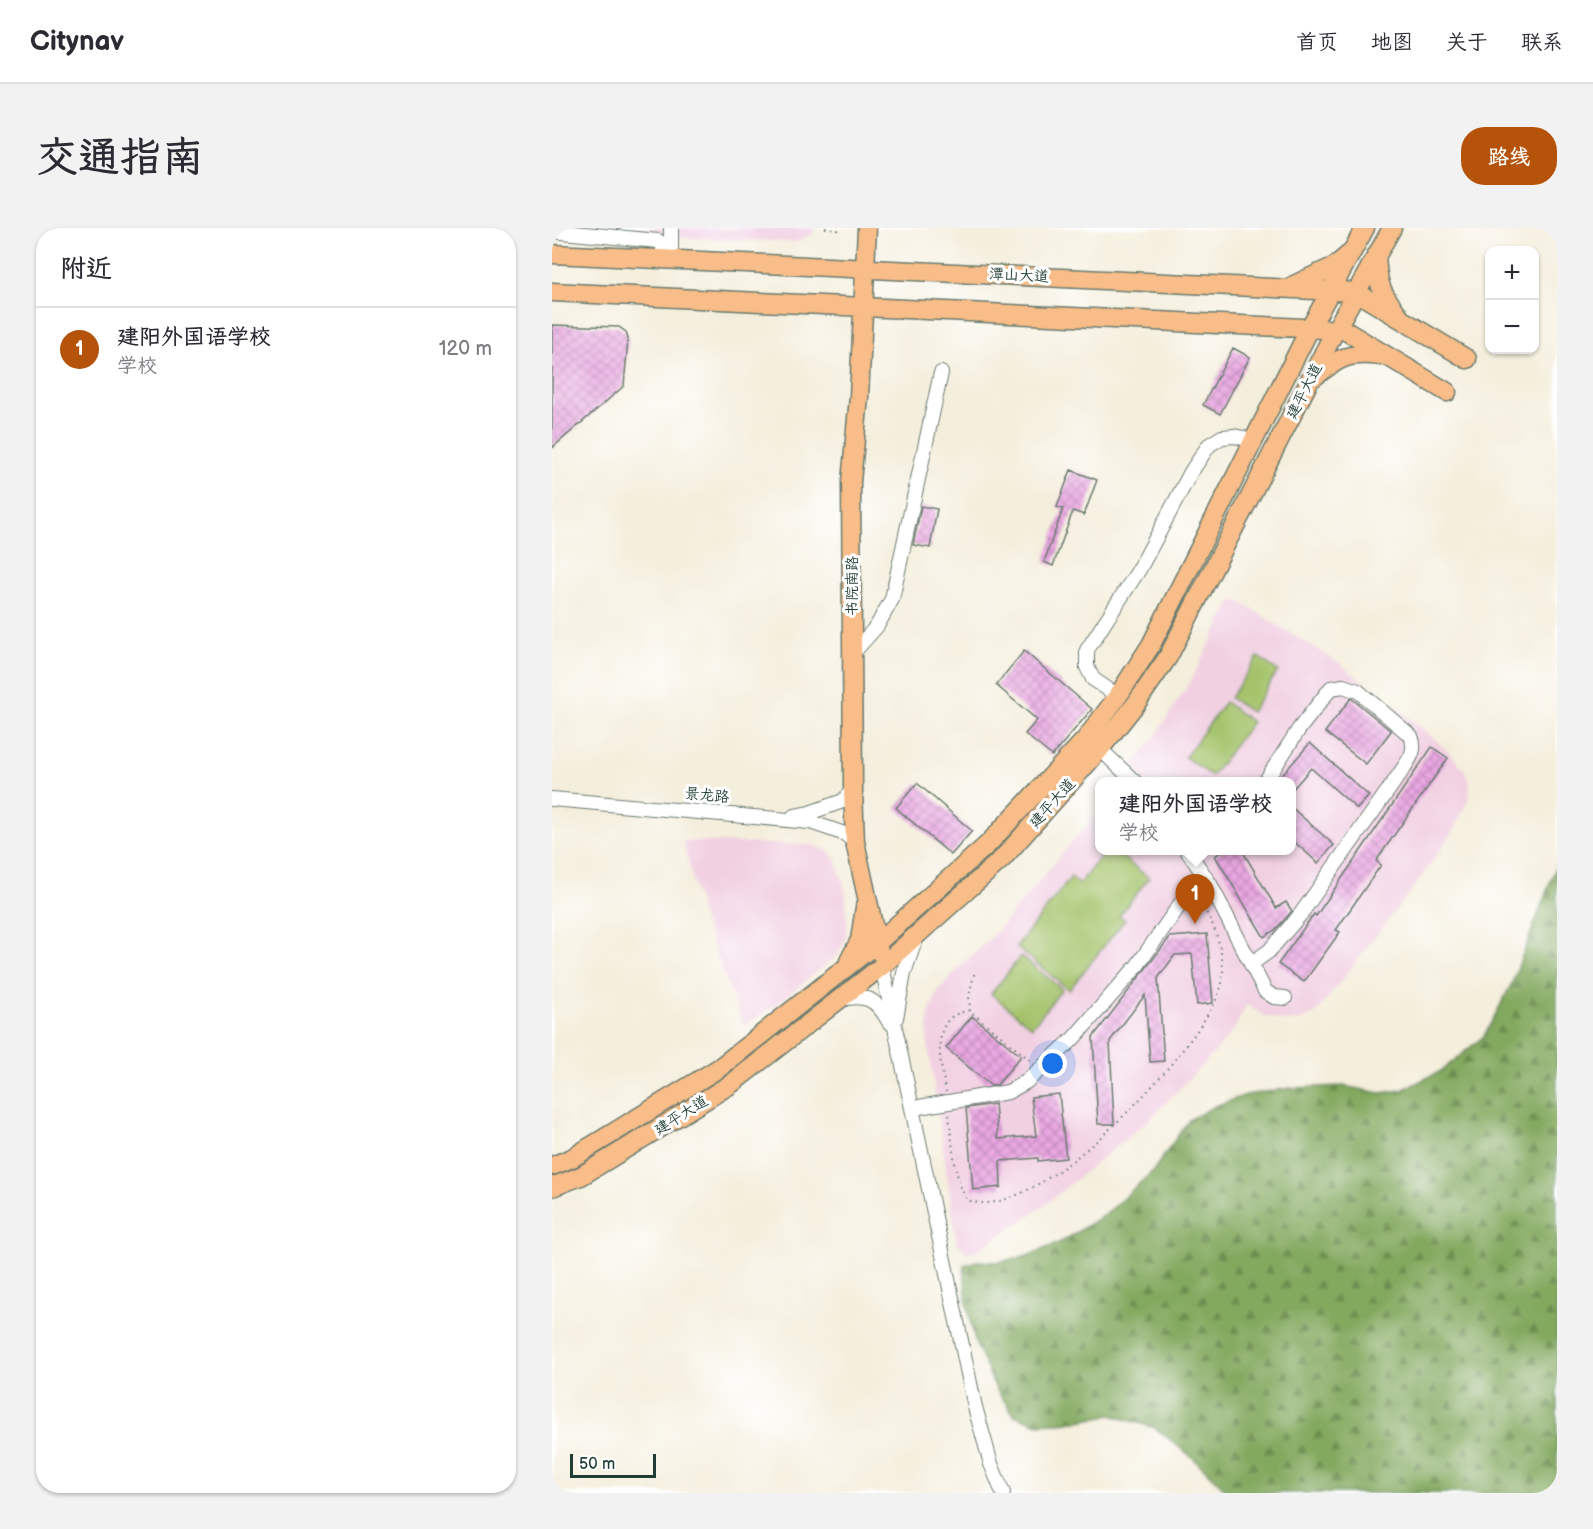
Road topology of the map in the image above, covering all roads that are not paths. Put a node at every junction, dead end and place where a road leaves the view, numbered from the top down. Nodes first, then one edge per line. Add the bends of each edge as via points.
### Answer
1 (671, 228) edge
2 (867, 228) edge
3 (1365, 228) edge
4 (1392, 228) edge
5 (849, 229) edge
6 (552, 231) edge
7 (1353, 250) junction
8 (552, 254) edge
9 (1376, 256) junction
10 (667, 259) junction
11 (860, 268) junction
12 (1287, 288) junction
13 (1332, 290) junction
14 (552, 292) edge
15 (1356, 292) junction
16 (858, 306) junction
17 (1403, 320) junction
18 (1264, 326) junction
19 (1310, 328) junction
20 (1336, 329) junction
21 (1388, 357) junction
22 (1467, 359) dead end
23 (1290, 368) junction
24 (941, 373) dead end
25 (1310, 380) junction
26 (1446, 392) dead end
27 (1252, 444) junction
28 (852, 654) junction
29 (1118, 696) junction
30 (1100, 748) junction
31 (1130, 777) edge
32 (1268, 777) edge
33 (853, 789) junction
34 (552, 799) edge
35 (784, 818) junction
36 (855, 842) junction
37 (1190, 855) edge
38 (1202, 873) junction
39 (867, 894) junction
40 (913, 911) junction
41 (917, 934) junction
42 (877, 943) junction
43 (1251, 964) junction
44 (882, 966) junction
45 (843, 970) junction
46 (1285, 998) dead end
47 (840, 999) junction
48 (895, 1032) junction
49 (913, 1108) junction
50 (553, 1166) edge
51 (556, 1188) edge
52 (1003, 1493) edge

1 - 10 street
2 - 11 main road
3 - 7 main road, 建平大道
4 - 9 main road, 建平大道
5 - 11 main road
6 - 10 street via 657,241 663,245
7 - 12 main road via 1335,266
7 - 13 main road, 建平大道
8 - 10 main road, 潭山大道
9 - 15 main road, 建平大道
9 - 17 main road via 1378,284
10 - 11 main road, 潭山大道
11 - 12 main road, 潭山大道
11 - 16 main road, 书院南路
12 - 13 main road, 潭山大道
13 - 15 main road, 潭山大道
13 - 19 main road, 建平大道
14 - 16 main road
15 - 17 main road, 潭山大道
15 - 20 main road, 建平大道
16 - 18 main road
16 - 28 main road, 书院南路 via 849,398
17 - 22 main road, 潭山大道
18 - 19 main road
18 - 23 main road via 1285,336 1292,348
19 - 20 main road
19 - 23 main road, 建平大道
20 - 21 main road
20 - 25 main road, 建平大道
21 - 25 main road via 1348,355
21 - 26 main road
23 - 27 main road, 建平大道
24 - 28 street via 892,599 877,626
25 - 30 main road, 建平大道 via 1168,657
27 - 29 main road, 建平大道 via 1151,645
27 - 29 street via 1234,436 1222,437 1209,445 1140,568 1087,650 1087,667 1093,680
28 - 33 main road, 书院南路
29 - 40 main road, 建平大道 via 1085,740 988,844
30 - 31 street
30 - 41 main road, 建平大道 via 1002,859
32 - 43 street via 1331,688 1343,686 1358,691 1411,736 1414,744 1399,775 1300,915 1269,951
33 - 35 street via 843,801
33 - 36 main road, 书院南路
34 - 35 street, 景龙路
35 - 36 street, 景龙路 via 831,828
36 - 39 main road, 书院南路
37 - 38 street
38 - 43 street
38 - 49 street via 1137,966 1073,1039 1026,1082 1008,1092
39 - 40 main road via 884,918 894,921
39 - 42 main road, 书院南路
39 - 45 main road via 860,940
40 - 42 main road, 建平大道
41 - 44 main road, 建平大道
41 - 48 street via 901,984
42 - 44 main road, 书院南路
42 - 45 main road, 建平大道
43 - 46 street via 1265,991
44 - 47 main road, 建平大道
44 - 48 street
45 - 50 main road, 建平大道 via 719,1068
47 - 48 street via 854,996 874,1001
47 - 51 main road, 建平大道 via 731,1084
48 - 49 street
49 - 52 street via 975,1407

